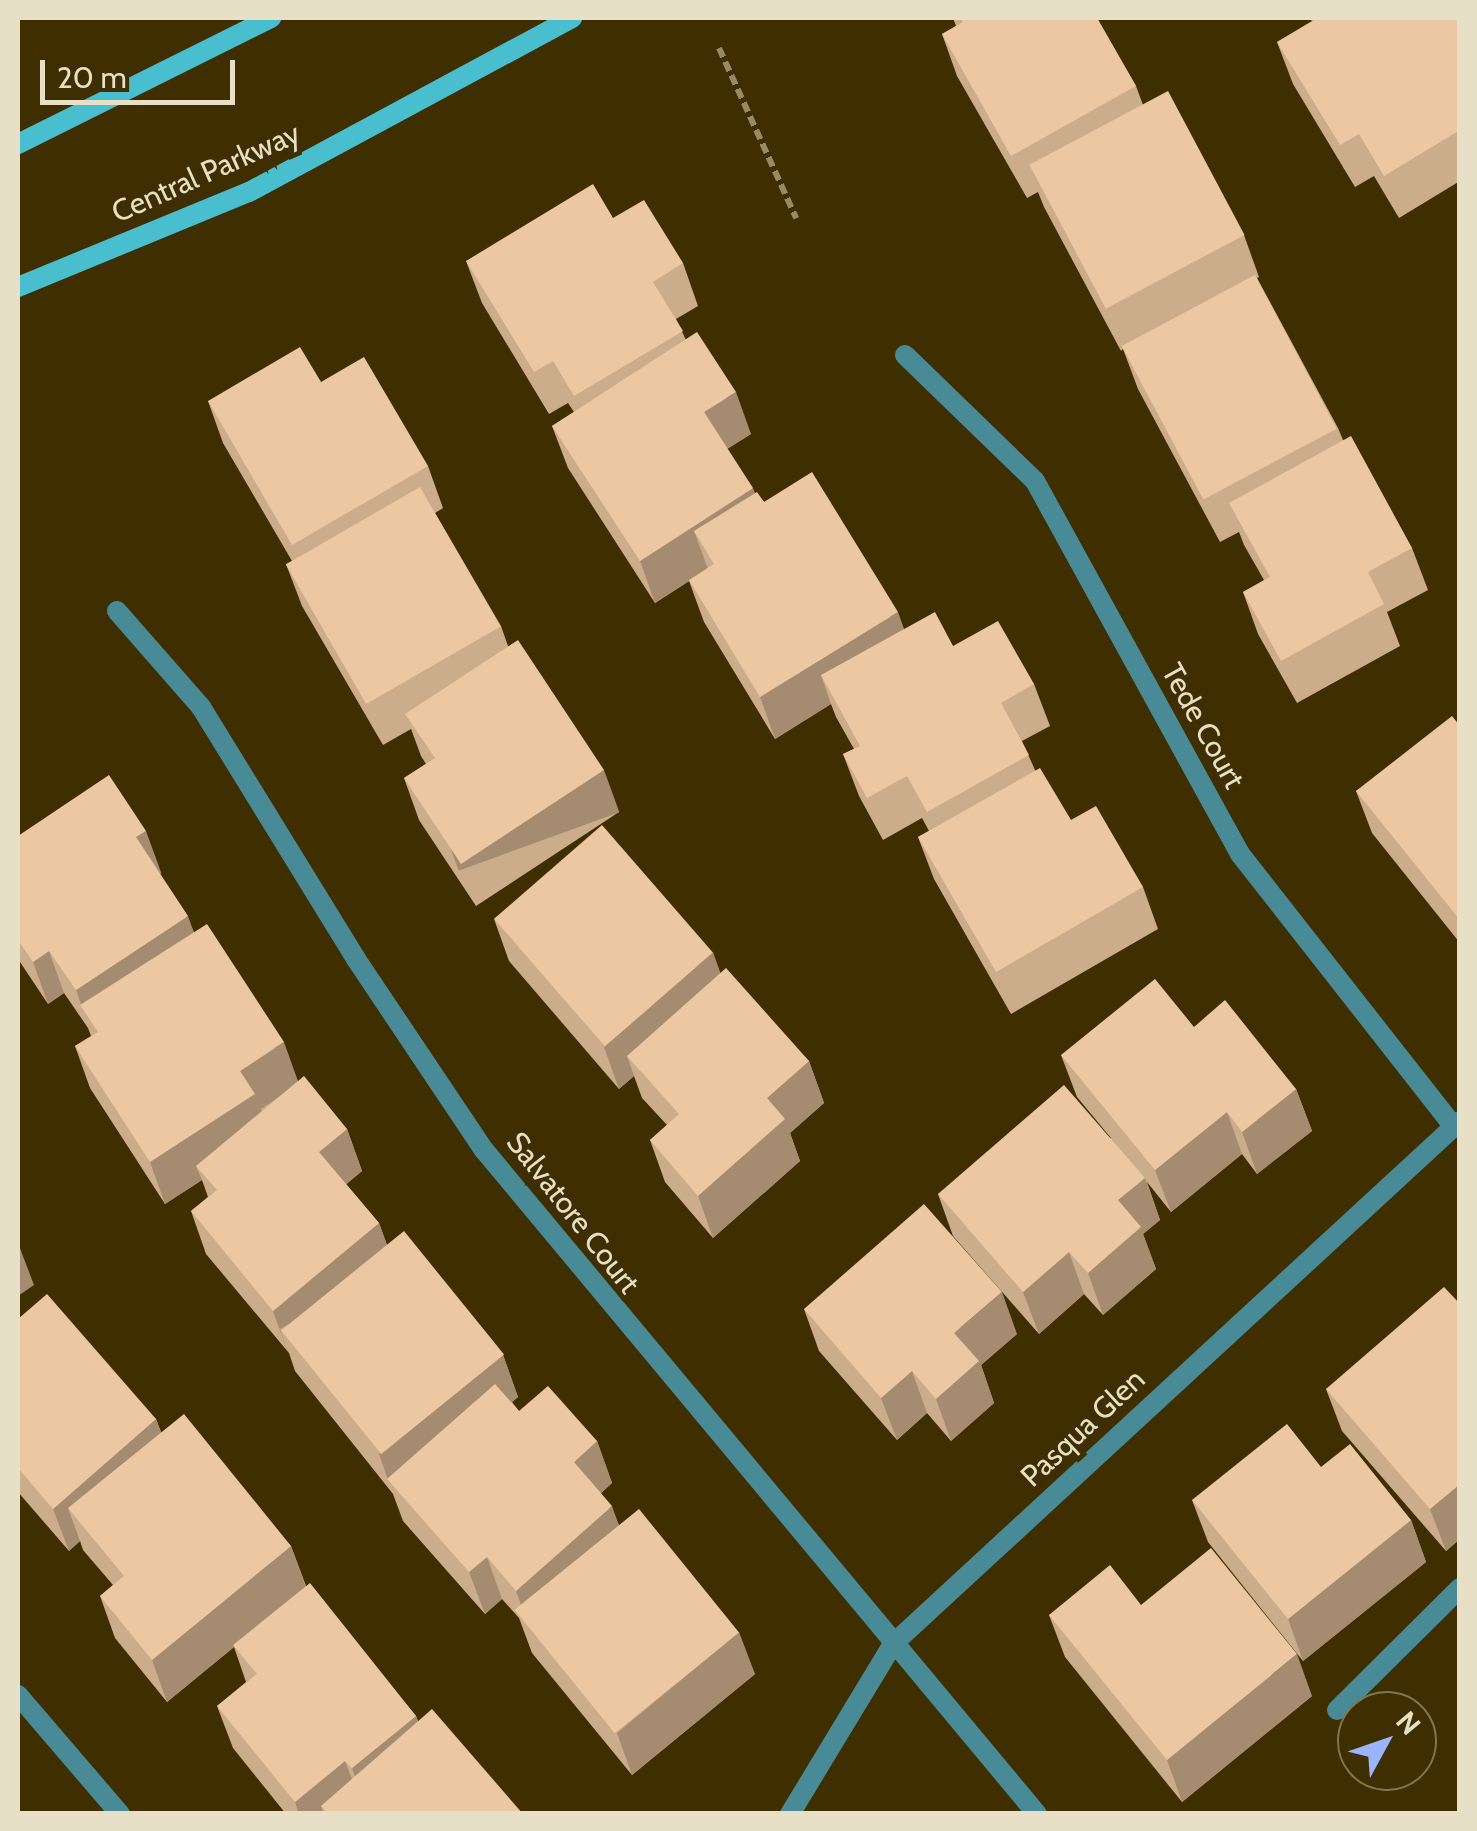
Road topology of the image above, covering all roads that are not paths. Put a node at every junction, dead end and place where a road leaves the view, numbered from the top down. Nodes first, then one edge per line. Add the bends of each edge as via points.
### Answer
1 (271, 18) edge
2 (572, 18) edge
3 (18, 144) edge
4 (18, 286) edge
5 (905, 355) dead end
6 (116, 611) dead end
7 (1456, 1124) edge
8 (1460, 1588) edge
9 (893, 1644) junction
10 (1356, 1691) edge
11 (18, 1695) edge
12 (120, 1814) edge
13 (790, 1814) edge
14 (1038, 1814) edge

1 - 3 main road
2 - 4 main road, Central Parkway via 249,192
5 - 7 street, Tede Court via 1035,481 1240,854
6 - 9 street, Salvatore Court via 201,707 484,1150
7 - 9 street, Pasqua Glen
8 - 10 street
9 - 13 street, Pasqua Glen
9 - 14 street, Salvatore Court
11 - 12 street

